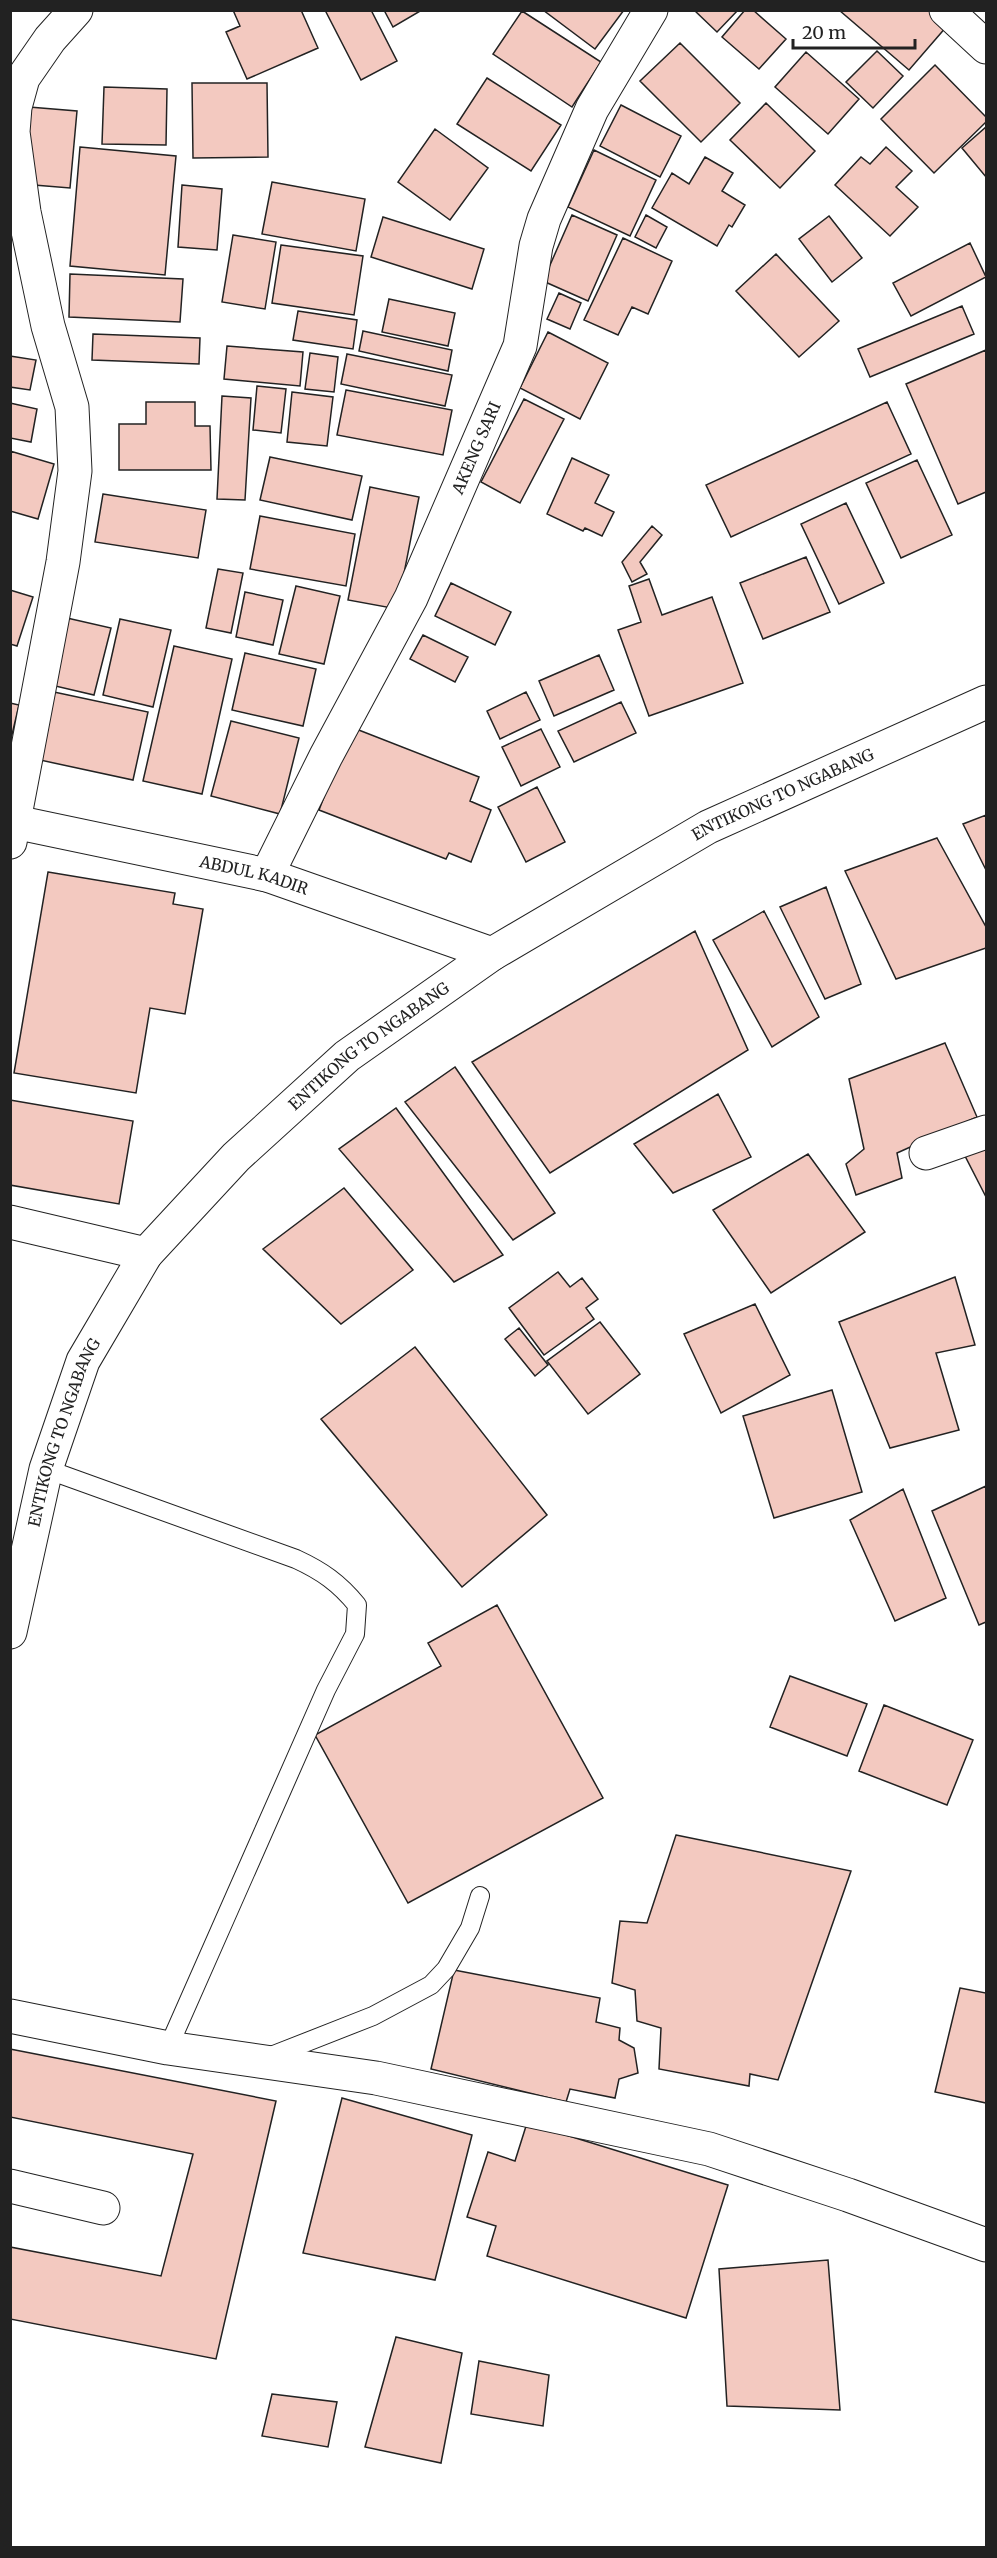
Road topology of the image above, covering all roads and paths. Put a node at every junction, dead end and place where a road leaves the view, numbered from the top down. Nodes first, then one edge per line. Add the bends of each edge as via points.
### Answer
1 (76, 10) edge
2 (651, 10) edge
3 (946, 10) edge
4 (987, 47) edge
5 (987, 702) edge
6 (12, 828) edge
7 (267, 875) junction
8 (492, 954) junction
9 (987, 1131) edge
10 (926, 1153) dead end
11 (10, 1222) edge
12 (146, 1254) junction
13 (46, 1469) junction
14 (19, 1552) edge
15 (12, 1618) edge
16 (480, 1896) dead end
17 (10, 2016) edge
18 (168, 2048) junction
19 (260, 2061) junction
20 (10, 2186) edge
21 (102, 2208) dead end
22 (987, 2245) edge

1 - 6 main road via 23,78 13,132 24,212 48,326 72,406 75,471 63,562
2 - 7 main road, AKENG SARI via 592,110 544,219 520,346 411,598
3 - 4 main road
5 - 8 main road, ENTIKONG TO NGABANG via 708,827
6 - 7 main road, ABDUL KADIR
7 - 8 main road, ABDUL KADIR
8 - 12 main road, ENTIKONG TO NGABANG via 347,1056 236,1157
9 - 10 main road
11 - 12 main road
12 - 13 main road, ENTIKONG TO NGABANG via 83,1361
13 - 14 main road, ENTIKONG TO NGABANG
13 - 18 lane via 324,1572 357,1605 355,1634
14 - 15 main road, ENTIKONG TO NGABANG
16 - 19 lane via 470,1928 431,1985 373,2016
17 - 18 main road
18 - 19 main road
19 - 22 main road via 376,2078 709,2149
20 - 21 main road

